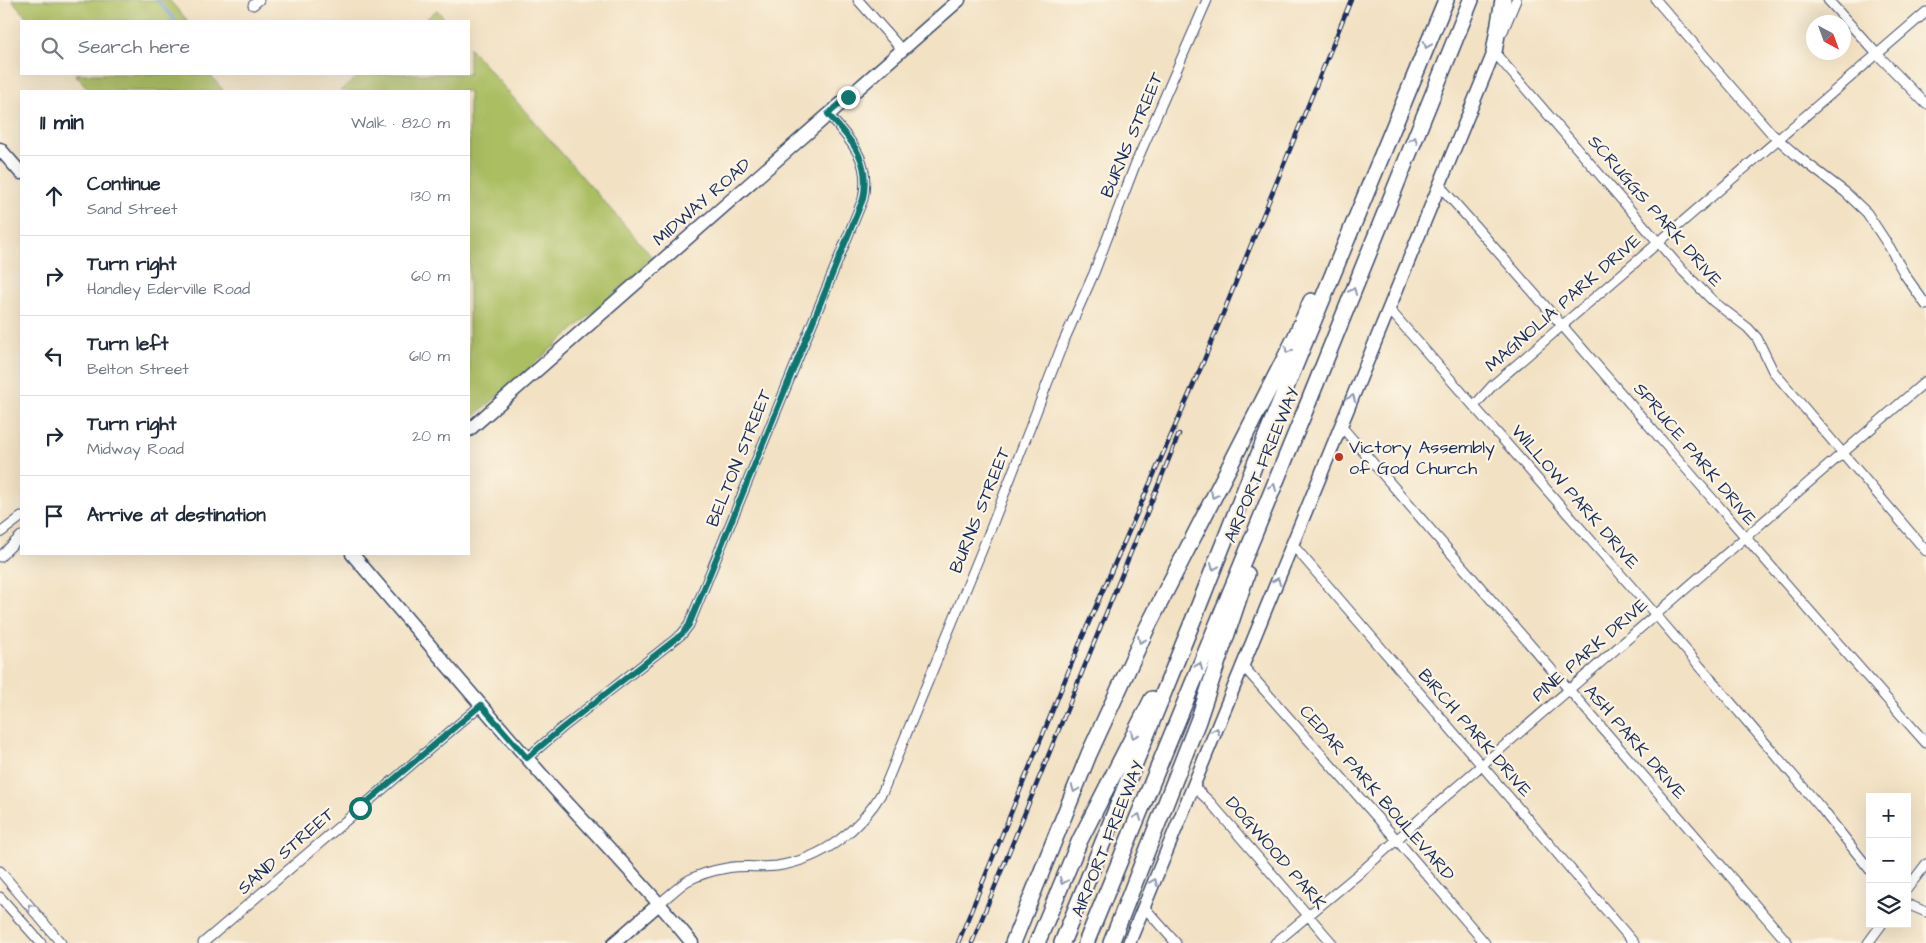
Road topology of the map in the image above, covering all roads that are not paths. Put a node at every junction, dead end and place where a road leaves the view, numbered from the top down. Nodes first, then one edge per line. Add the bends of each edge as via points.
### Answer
1 (858, 0) edge
2 (958, 0) edge
3 (1207, 0) edge
4 (1446, 0) edge
5 (1470, 0) edge
6 (1503, 0) edge
7 (1516, 0) edge
8 (1656, 0) edge
9 (1828, 0) edge
10 (1926, 12) edge
11 (902, 50) junction
12 (1494, 52) junction
13 (1877, 54) junction
14 (1926, 104) edge
15 (828, 114) junction
16 (1779, 140) junction
17 (0, 149) edge
18 (20, 172) edge
19 (1439, 185) junction
20 (1356, 213) junction
21 (1659, 242) junction
22 (1926, 306) edge
23 (1388, 309) junction
24 (1563, 325) junction
25 (1926, 381) edge
26 (1474, 406) junction
27 (1341, 426) junction
28 (470, 429) edge
29 (1843, 454) junction
30 (20, 518) edge
31 (1257, 526) junction
32 (0, 532) edge
33 (20, 537) edge
34 (1746, 538) junction
35 (1292, 544) junction
36 (1926, 551) edge
37 (353, 555) edge
38 (0, 557) edge
39 (1196, 613) junction
40 (1656, 615) junction
41 (1242, 666) junction
42 (1569, 690) junction
43 (481, 705) junction
44 (1926, 743) edge
45 (527, 758) junction
46 (1482, 765) junction
47 (1193, 786) junction
48 (1397, 840) junction
49 (1926, 864) edge
50 (1866, 865) edge
51 (0, 871) edge
52 (1911, 884) edge
53 (0, 897) edge
54 (660, 903) junction
55 (1911, 906) edge
56 (1144, 907) junction
57 (1926, 912) edge
58 (1308, 915) junction
59 (1879, 928) edge
60 (41, 943) edge
61 (61, 943) edge
62 (203, 943) edge
63 (614, 943) edge
64 (692, 943) edge
65 (1013, 943) edge
66 (1037, 943) edge
67 (1062, 943) edge
68 (1086, 943) edge
69 (1111, 943) edge
70 (1129, 943) edge
71 (1176, 943) edge
72 (1275, 943) edge
73 (1332, 943) edge
74 (1486, 943) edge
75 (1634, 943) edge
76 (1788, 943) edge
77 (1868, 943) edge

1 - 11 street
2 - 11 main road, MIDWAY ROAD
3 - 54 street, BURNS STREET via 1135,165 883,791 853,830 808,858 777,866 728,868 708,874 687,882
4 -> 20 highway, AIRPORT FREEWAY
31 -> 5 highway, AIRPORT FREEWAY
6 - 12 highway
7 - 12 street
8 - 16 street
9 - 13 street
10 - 13 street, MAGNOLIA PARK DRIVE
11 - 15 main road, MIDWAY ROAD
12 - 19 main road
12 - 21 street, SCRUGGS PARK DRIVE
13 - 14 street
13 - 16 street, MAGNOLIA PARK DRIVE
15 - 28 main road, MIDWAY ROAD
15 - 45 street, BELTON STREET via 852,142 864,164 863,199 689,625 682,634
16 - 21 street, MAGNOLIA PARK DRIVE
16 - 22 street via 1867,213
17 - 18 main road
19 - 23 main road
19 - 24 street, SPRUCE PARK DRIVE
20 -> 39 highway, AIRPORT FREEWAY
20 -> 65 highway via 1338,240 1294,338 1143,637 1089,754
21 - 24 street, MAGNOLIA PARK DRIVE
21 - 29 street, SCRUGGS PARK DRIVE via 1714,302 1757,338 1773,371
23 - 26 street, WILLOW PARK DRIVE
27 -> 23 main road
24 - 26 street, MAGNOLIA PARK DRIVE via 1493,385
24 - 34 street, SPRUCE PARK DRIVE
25 - 29 street, PINE PARK DRIVE
26 - 40 street, WILLOW PARK DRIVE
27 - 35 main road
27 - 42 street, ASH PARK DRIVE
29 - 34 street, PINE PARK DRIVE
29 - 36 street, SCRUGGS PARK DRIVE
30 - 32 street
68 -> 31 highway, AIRPORT FREEWAY
31 - 69 highway via 1247,575 1198,721
33 - 38 street
34 - 40 street, PINE PARK DRIVE
34 - 44 street, SPRUCE PARK DRIVE
41 -> 35 main road
35 - 46 street, BIRCH PARK DRIVE
37 - 43 main road
39 -> 66 highway via 1080,840
39 - 67 highway, AIRPORT FREEWAY
40 - 42 street, PINE PARK DRIVE
40 - 50 street, WILLOW PARK DRIVE
47 -> 41 main road
41 - 48 street, CEDAR PARK BOULEVARD
42 - 46 street, PINE PARK DRIVE
42 - 76 street, ASH PARK DRIVE
43 - 45 main road
43 - 62 street, SAND STREET
45 - 54 main road
46 - 48 street, PINE PARK DRIVE
46 - 75 street, BIRCH PARK DRIVE
56 -> 47 main road
47 - 58 street, DOGWOOD PARK
48 - 58 street, PINE PARK DRIVE
48 - 74 street, CEDAR PARK BOULEVARD
49 - 52 street
61 -> 51 street
53 - 60 street
54 - 63 main road
54 - 64 main road
55 - 57 street
56 - 70 main road
56 - 71 street
58 - 72 street, PINE PARK DRIVE
58 - 73 street, DOGWOOD PARK
59 - 77 street

